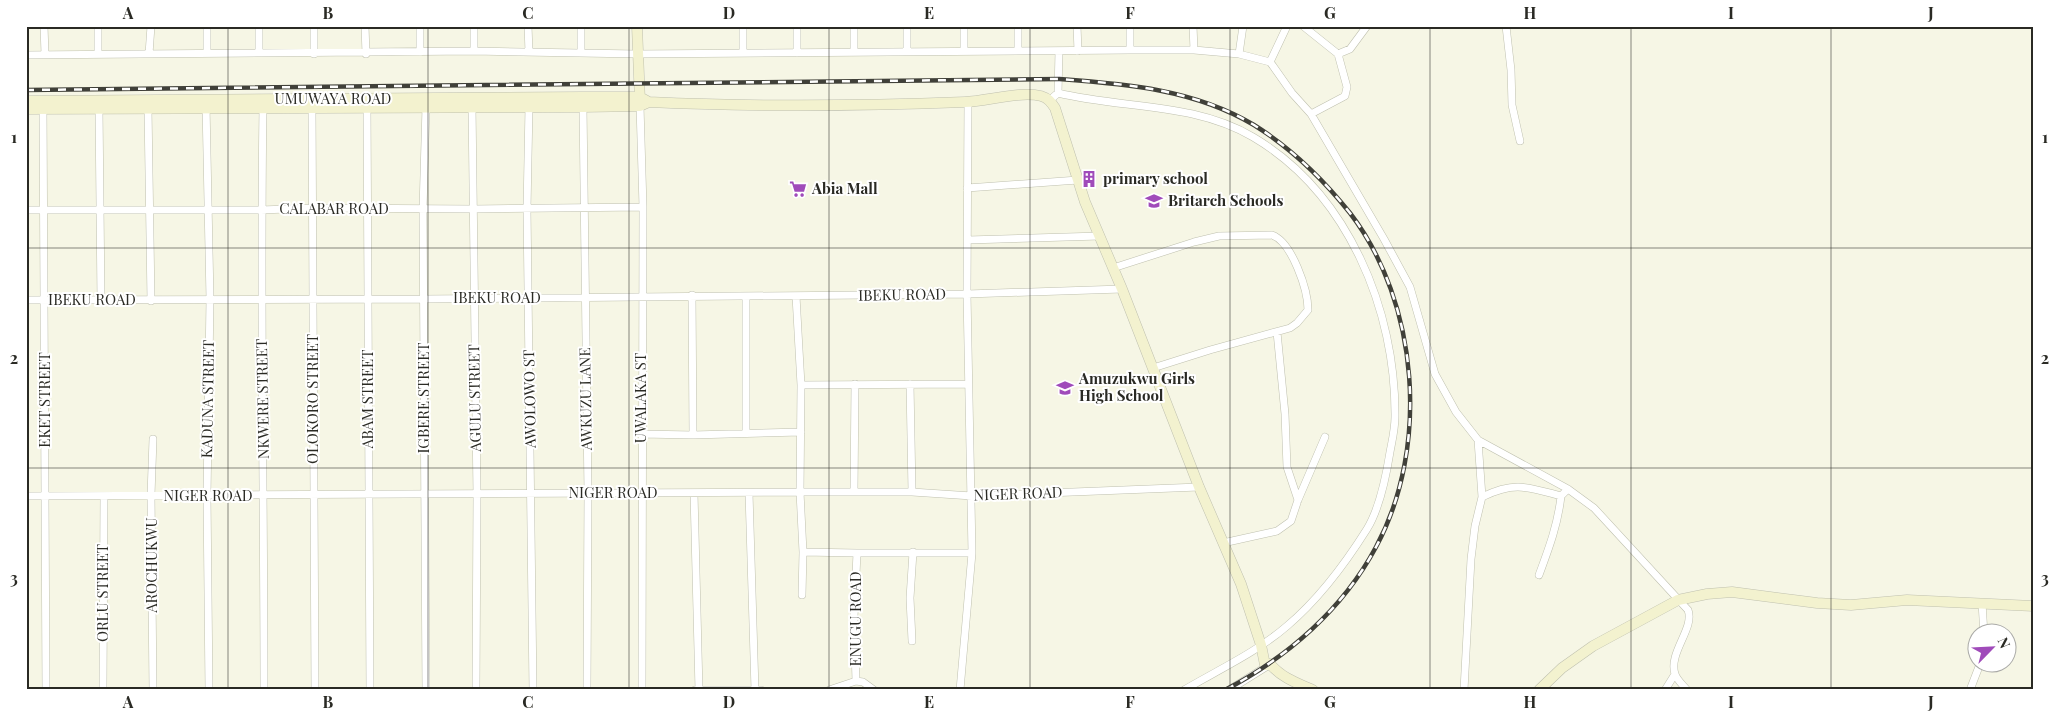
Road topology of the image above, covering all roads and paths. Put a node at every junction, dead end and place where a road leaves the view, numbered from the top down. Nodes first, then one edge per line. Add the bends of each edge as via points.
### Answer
1 (44, 26) edge
2 (98, 26) edge
3 (151, 26) edge
4 (207, 26) edge
5 (259, 26) edge
6 (314, 26) edge
7 (366, 26) edge
8 (420, 26) edge
9 (474, 26) edge
10 (528, 26) edge
11 (581, 26) edge
12 (637, 26) edge
13 (743, 26) edge
14 (797, 26) edge
15 (854, 26) edge
16 (907, 26) edge
17 (964, 26) edge
18 (1018, 26) edge
19 (1077, 26) edge
20 (1130, 26) edge
21 (1193, 26) edge
22 (1243, 26) edge
23 (1287, 26) edge
24 (1304, 26) edge
25 (1367, 26) edge
26 (1506, 26) edge
27 (1018, 50) junction
28 (1130, 50) junction
29 (1194, 50) junction
30 (474, 51) junction
31 (964, 51) junction
32 (1060, 51) junction
33 (1078, 51) junction
34 (420, 52) junction
35 (528, 52) junction
36 (854, 52) junction
37 (907, 52) junction
38 (207, 53) junction
39 (259, 53) junction
40 (581, 53) junction
41 (743, 53) junction
42 (797, 53) junction
43 (44, 54) junction
44 (98, 54) junction
45 (149, 54) junction
46 (314, 54) junction
47 (366, 54) junction
48 (637, 54) junction
49 (1239, 54) junction
50 (1338, 54) junction
51 (26, 55) edge
52 (1270, 62) junction
53 (1054, 97) junction
54 (26, 101) edge
55 (643, 102) junction
56 (968, 102) junction
57 (367, 103) junction
58 (206, 104) junction
59 (43, 105) junction
60 (472, 106) junction
61 (426, 107) junction
62 (529, 107) junction
63 (583, 107) junction
64 (148, 108) junction
65 (263, 108) junction
66 (312, 108) junction
67 (26, 109) edge
68 (99, 109) junction
69 (1311, 114) junction
70 (1520, 141) dead end
71 (1078, 180) junction
72 (967, 188) junction
73 (585, 207) junction
74 (643, 207) junction
75 (313, 208) junction
76 (368, 209) junction
77 (424, 209) junction
78 (527, 209) junction
79 (26, 210) edge
80 (44, 210) junction
81 (99, 210) junction
82 (150, 210) junction
83 (208, 210) junction
84 (261, 210) junction
85 (474, 210) junction
86 (1100, 236) junction
87 (968, 240) junction
88 (1113, 268) junction
89 (1122, 289) junction
90 (967, 294) junction
91 (692, 295) junction
92 (642, 296) junction
93 (746, 296) junction
94 (796, 296) junction
95 (473, 298) junction
96 (528, 298) junction
97 (584, 298) junction
98 (210, 299) junction
99 (369, 299) junction
100 (424, 299) junction
101 (26, 300) edge
102 (44, 300) junction
103 (261, 300) junction
104 (312, 300) junction
105 (101, 301) junction
106 (151, 301) junction
107 (1276, 332) junction
108 (1153, 368) junction
109 (855, 384) junction
110 (910, 384) junction
111 (968, 384) junction
112 (801, 385) junction
113 (801, 432) junction
114 (641, 434) junction
115 (746, 434) junction
116 (693, 435) junction
117 (1325, 437) dead end
118 (153, 439) dead end
119 (1478, 440) junction
120 (1199, 487) junction
121 (1568, 489) junction
122 (694, 492) junction
123 (800, 492) junction
124 (854, 492) junction
125 (912, 492) junction
126 (531, 493) junction
127 (588, 493) junction
128 (642, 493) junction
129 (749, 493) junction
130 (368, 494) junction
131 (151, 495) junction
132 (425, 495) junction
133 (477, 495) junction
134 (26, 496) edge
135 (45, 496) junction
136 (104, 496) junction
137 (207, 496) junction
138 (264, 496) junction
139 (313, 496) junction
140 (972, 496) junction
141 (1561, 496) junction
142 (1482, 497) junction
143 (1298, 500) junction
144 (1223, 543) junction
145 (803, 552) junction
146 (913, 552) junction
147 (857, 553) junction
148 (972, 553) junction
149 (1539, 575) dead end
150 (802, 595) dead end
151 (1678, 600) junction
152 (1982, 603) junction
153 (2033, 606) edge
154 (1983, 624) edge
155 (912, 641) dead end
156 (1261, 645) junction
157 (1270, 664) junction
158 (1675, 674) junction
159 (1976, 674) edge
160 (856, 681) junction
161 (46, 690) edge
162 (103, 690) edge
163 (153, 690) edge
164 (209, 690) edge
165 (264, 690) edge
166 (316, 690) edge
167 (370, 690) edge
168 (426, 690) edge
169 (476, 690) edge
170 (533, 690) edge
171 (587, 690) edge
172 (642, 690) edge
173 (695, 690) edge
174 (699, 690) edge
175 (755, 690) edge
176 (761, 690) edge
177 (829, 690) edge
178 (874, 690) edge
179 (960, 690) edge
180 (1184, 690) edge
181 (1228, 690) edge
182 (1313, 690) edge
183 (1464, 690) edge
184 (1539, 690) edge
185 (1665, 690) edge
186 (1687, 690) edge
187 (1970, 690) edge

1 - 43 street
2 - 44 street
3 - 45 street
4 - 38 street
5 - 39 street
6 - 46 street
7 - 47 street
8 - 34 street
9 - 30 street
10 - 35 street
11 - 40 street
12 - 48 street
13 - 41 street
14 - 42 street
15 - 36 street
16 - 37 street
17 - 31 street
18 - 27 street
19 - 33 street
20 - 28 street
21 - 29 street
22 - 49 street
23 - 52 street
24 - 50 street
25 - 50 street via 1350,48
26 - 70 street via 1512,105
27 - 31 street
27 - 32 street
28 - 29 street
28 - 33 street
29 - 49 street
30 - 34 street
30 - 35 street
31 - 37 street
32 - 33 street
32 - 53 street
34 - 47 street
35 - 40 street
36 - 37 street
36 - 42 street
38 - 39 street
38 - 45 street
39 - 46 street
40 - 48 street
41 - 42 street
41 - 48 street
43 - 44 street
43 - 51 street
44 - 45 street
46 - 47 street
48 - 55 street
49 - 52 street
50 - 69 street via 1347,88 1345,96
52 - 69 street
53 - 56 street via 1027,95
53 - 71 street
53 - 156 street via 1181,111 1222,121 1272,148 1299,172 1334,212 1375,293 1392,360 1395,419 1386,480 1369,527 1335,577 1287,626
54 - 59 street, UMUWAYA ROAD
55 - 56 street via 728,106
55 - 57 street, UMUWAYA ROAD
55 - 63 street, UMUWAYA ROAD
55 - 74 street, UWALAKA ST
56 - 72 street
57 - 58 street, UMUWAYA ROAD
57 - 61 street, UMUWAYA ROAD
57 - 66 street, UMUWAYA ROAD
57 - 76 street, ABAM STREET
58 - 59 street, UMUWAYA ROAD
58 - 64 street, UMUWAYA ROAD
58 - 65 street, UMUWAYA ROAD
58 - 83 street, KADUNA STREET
59 - 67 street, UMUWAYA ROAD
59 - 68 street, UMUWAYA ROAD
59 - 80 street, EKET STREET
60 - 61 street, UMUWAYA ROAD
60 - 62 street, UMUWAYA ROAD
60 - 85 street, AGULU STREET
61 - 77 street, IGBERE STREET
62 - 63 street, UMUWAYA ROAD
62 - 78 street, AWOLOWO ST
63 - 73 street, AWKUZU LANE
64 - 68 street, UMUWAYA ROAD
64 - 82 street
65 - 66 street, UMUWAYA ROAD
65 - 84 street, NKWERE STREET
66 - 75 street, OLOKORO STREET
68 - 81 street
69 - 119 street via 1410,287 1435,374 1456,412
71 - 72 street
71 - 86 street
72 - 87 street
73 - 74 street, CALABAR ROAD
73 - 78 street, CALABAR ROAD
73 - 97 street, AWKUZU LANE
74 - 92 street, UWALAKA ST
75 - 76 street, CALABAR ROAD
75 - 84 street, CALABAR ROAD
75 - 104 street, OLOKORO STREET
76 - 77 street, CALABAR ROAD
76 - 99 street, ABAM STREET
77 - 85 street, CALABAR ROAD
77 - 100 street, IGBERE STREET
78 - 85 street, CALABAR ROAD
78 - 96 street, AWOLOWO ST
79 - 80 street, CALABAR ROAD
80 - 81 street, CALABAR ROAD
80 - 102 street, EKET STREET
81 - 82 street, CALABAR ROAD
81 - 105 street
82 - 83 street, CALABAR ROAD
82 - 106 street
83 - 84 street, CALABAR ROAD
83 - 98 street, KADUNA STREET
84 - 103 street, NKWERE STREET
85 - 95 street, AGULU STREET
86 - 87 street
86 - 88 street
87 - 90 street
88 - 89 street
88 - 107 street via 1219,236 1277,236 1286,246 1298,271 1308,310 1298,323
89 - 90 street, IBEKU ROAD
89 - 108 street
90 - 94 street, IBEKU ROAD
90 - 111 street
91 - 92 street, IBEKU ROAD
91 - 93 street, IBEKU ROAD
91 - 116 street
92 - 97 street, IBEKU ROAD
92 - 114 street, UWALAKA ST
93 - 94 street, IBEKU ROAD
93 - 115 street
94 - 112 street
95 - 96 street, IBEKU ROAD
95 - 100 street, IBEKU ROAD
95 - 133 street, AGULU STREET
96 - 97 street, IBEKU ROAD
96 - 126 street, AWOLOWO ST
97 - 127 street, AWKUZU LANE
98 - 103 street, IBEKU ROAD
98 - 106 street, IBEKU ROAD
98 - 137 street, KADUNA STREET
99 - 100 street, IBEKU ROAD
99 - 104 street, IBEKU ROAD
99 - 130 street, ABAM STREET
100 - 132 street, IGBERE STREET
101 - 102 street, IBEKU ROAD
102 - 105 street, IBEKU ROAD
102 - 135 street, EKET STREET
103 - 104 street, IBEKU ROAD
103 - 138 street, NKWERE STREET
104 - 139 street, OLOKORO STREET
105 - 106 street, IBEKU ROAD
107 - 108 street
107 - 143 street via 1285,414 1286,467
108 - 120 street
109 - 110 street
109 - 112 street
109 - 124 street
110 - 111 street
110 - 125 street
111 - 140 street
112 - 113 street
113 - 115 street
113 - 123 street
114 - 116 street
114 - 128 street, UWALAKA ST
115 - 116 street
117 - 143 street
118 - 131 street, AROCHUKWU
119 - 121 street
119 - 142 street
120 - 140 street, NIGER ROAD
120 - 144 street
121 - 141 street
121 - 151 street via 1594,508
122 - 128 street, NIGER ROAD
122 - 129 street, NIGER ROAD
122 - 174 street
123 - 124 street, NIGER ROAD
123 - 129 street, NIGER ROAD
123 - 145 street
124 - 125 street, NIGER ROAD
125 - 140 street, NIGER ROAD
126 - 127 street, NIGER ROAD
126 - 133 street, NIGER ROAD
126 - 170 street, AWOLOWO ST
127 - 128 street, NIGER ROAD
127 - 171 street, AWKUZU LANE
128 - 172 street, UWALAKA ST
129 - 175 street
130 - 132 street, NIGER ROAD
130 - 139 street, NIGER ROAD
130 - 167 street, ABAM STREET
131 - 136 street, NIGER ROAD
131 - 137 street, NIGER ROAD
131 - 163 street, AROCHUKWU
132 - 133 street, NIGER ROAD
132 - 168 street, IGBERE STREET
133 - 169 street, AGULU STREET
134 - 135 street, NIGER ROAD
135 - 136 street, NIGER ROAD
135 - 161 street, EKET STREET
136 - 162 street, ORLU STREET
137 - 138 street, NIGER ROAD
137 - 164 street, KADUNA STREET
138 - 139 street, NIGER ROAD
138 - 165 street, NKWERE STREET
139 - 166 street, OLOKORO STREET
140 - 148 street
141 - 142 street via 1529,486 1496,490
141 - 149 street via 1554,538
142 - 183 street via 1470,567
143 - 144 street via 1291,521 1285,527
144 - 156 street via 1241,584
145 - 147 street, ENUGU ROAD
145 - 150 street
146 - 147 street
146 - 148 street
146 - 155 street
147 - 160 street, ENUGU ROAD
148 - 179 street
151 - 152 street via 1732,592 1816,603 1907,600
151 - 158 street via 1690,614 1677,650
151 - 184 street via 1593,646 1562,668
152 - 153 street
152 - 154 street
156 - 157 street via 1265,665
156 - 180 street
157 - 181 street
157 - 182 street via 1287,679
158 - 185 street
158 - 186 street
159 - 187 street
160 - 177 street, ENUGU ROAD
160 - 178 street
173 - 174 street
174 - 175 street
175 - 176 street

